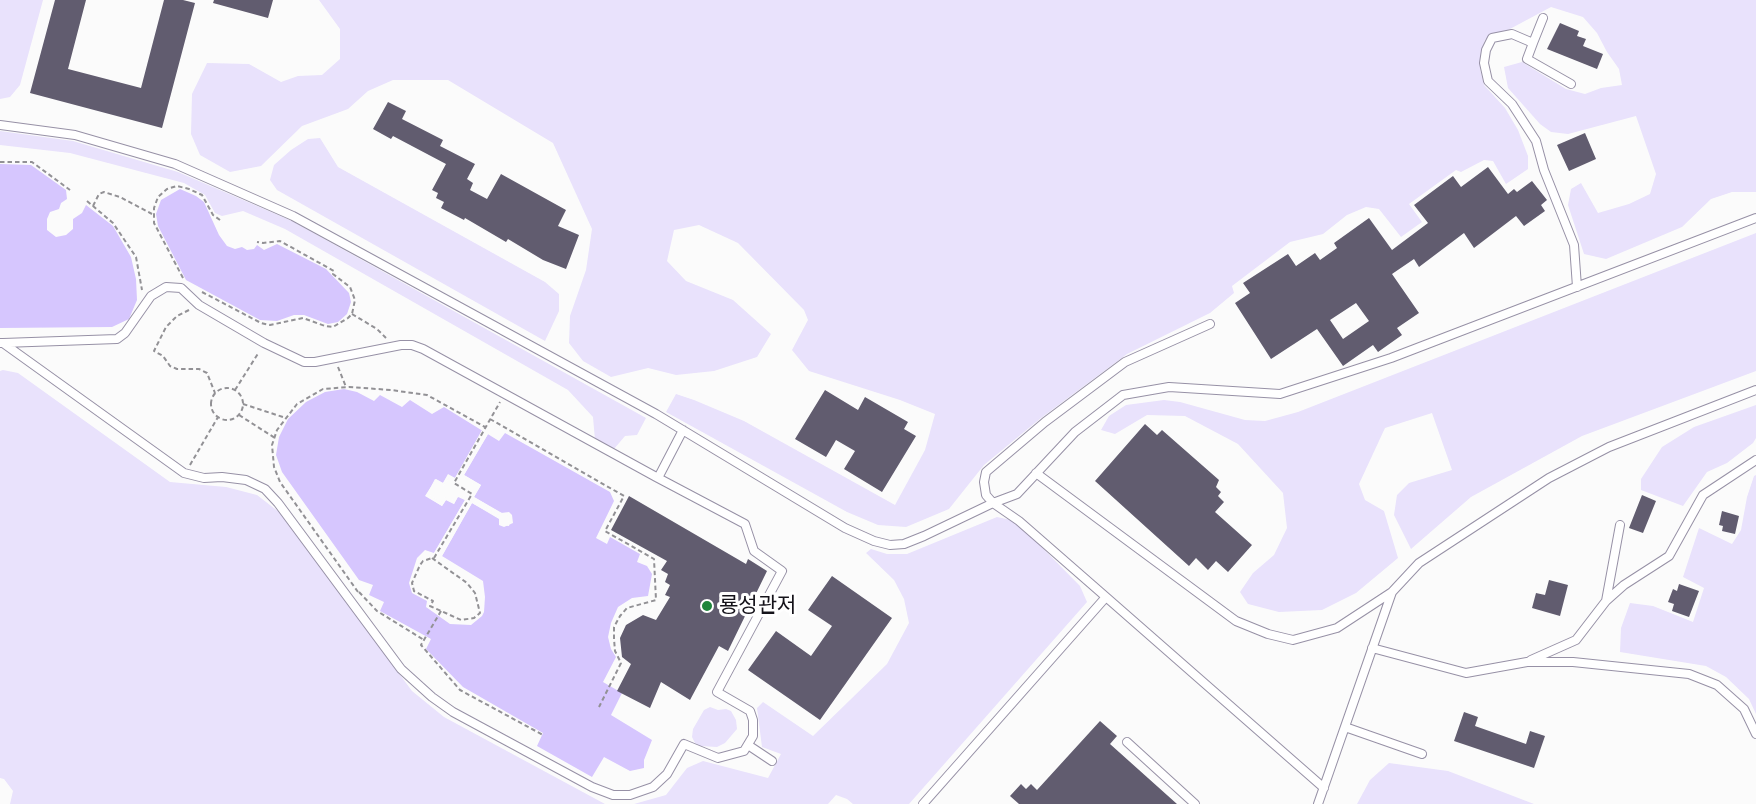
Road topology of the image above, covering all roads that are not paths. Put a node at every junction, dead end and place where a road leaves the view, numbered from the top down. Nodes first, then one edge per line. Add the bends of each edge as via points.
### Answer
1 (1543, 18) dead end
2 (1533, 43) junction
3 (1571, 84) dead end
4 (0, 125) edge
5 (1756, 218) edge
6 (1577, 287) junction
7 (1210, 324) dead end
8 (1, 343) edge
9 (1756, 390) edge
10 (683, 430) junction
11 (1756, 460) edge
12 (1036, 473) junction
13 (658, 478) junction
14 (993, 502) junction
15 (1620, 525) dead end
16 (1392, 592) junction
17 (1106, 597) junction
18 (1606, 601) junction
19 (1372, 648) junction
20 (1527, 662) junction
21 (1345, 727) junction
22 (1756, 734) edge
23 (1127, 742) dead end
24 (748, 745) junction
25 (1422, 754) dead end
26 (772, 761) dead end
27 (1324, 788) junction
28 (923, 804) edge
29 (1195, 804) edge
30 (1318, 804) edge

1 - 2 lane
2 - 3 lane via 1527,59
2 - 6 lane via 1512,34 1492,38 1484,63 1488,81 1512,104 1536,141 1574,245
4 - 10 lane via 75,135 175,164 283,211
5 - 6 lane
6 - 12 lane via 1391,358 1280,394 1169,387 1123,395 1075,432
7 - 14 lane via 1125,362 1045,422 986,472 986,495
8 - 13 lane via 117,339 151,296 166,286 181,288 199,305 304,362 396,346 423,349
8 - 24 lane via 188,474 246,480 265,489 401,669 432,698 592,787 613,795 630,795 653,787 667,774 684,744 718,758 744,751
9 - 16 lane via 1609,447 1549,478 1419,563
10 - 13 lane
10 - 14 lane via 845,528 890,545 904,544
11 - 18 lane via 1703,495 1668,556
12 - 14 lane via 1017,494
12 - 16 lane via 1236,621 1268,634 1293,640 1337,628
13 - 24 lane via 746,524 754,551 782,571 717,692 750,711 753,736
14 - 17 lane
15 - 18 lane
16 - 19 lane
17 - 27 lane
17 - 28 lane
18 - 20 lane via 1576,640
19 - 20 lane via 1466,673
19 - 21 lane
20 - 22 lane via 1573,662 1689,674 1717,685 1744,709
21 - 25 lane
21 - 27 lane
23 - 29 lane
24 - 26 lane
27 - 30 lane

